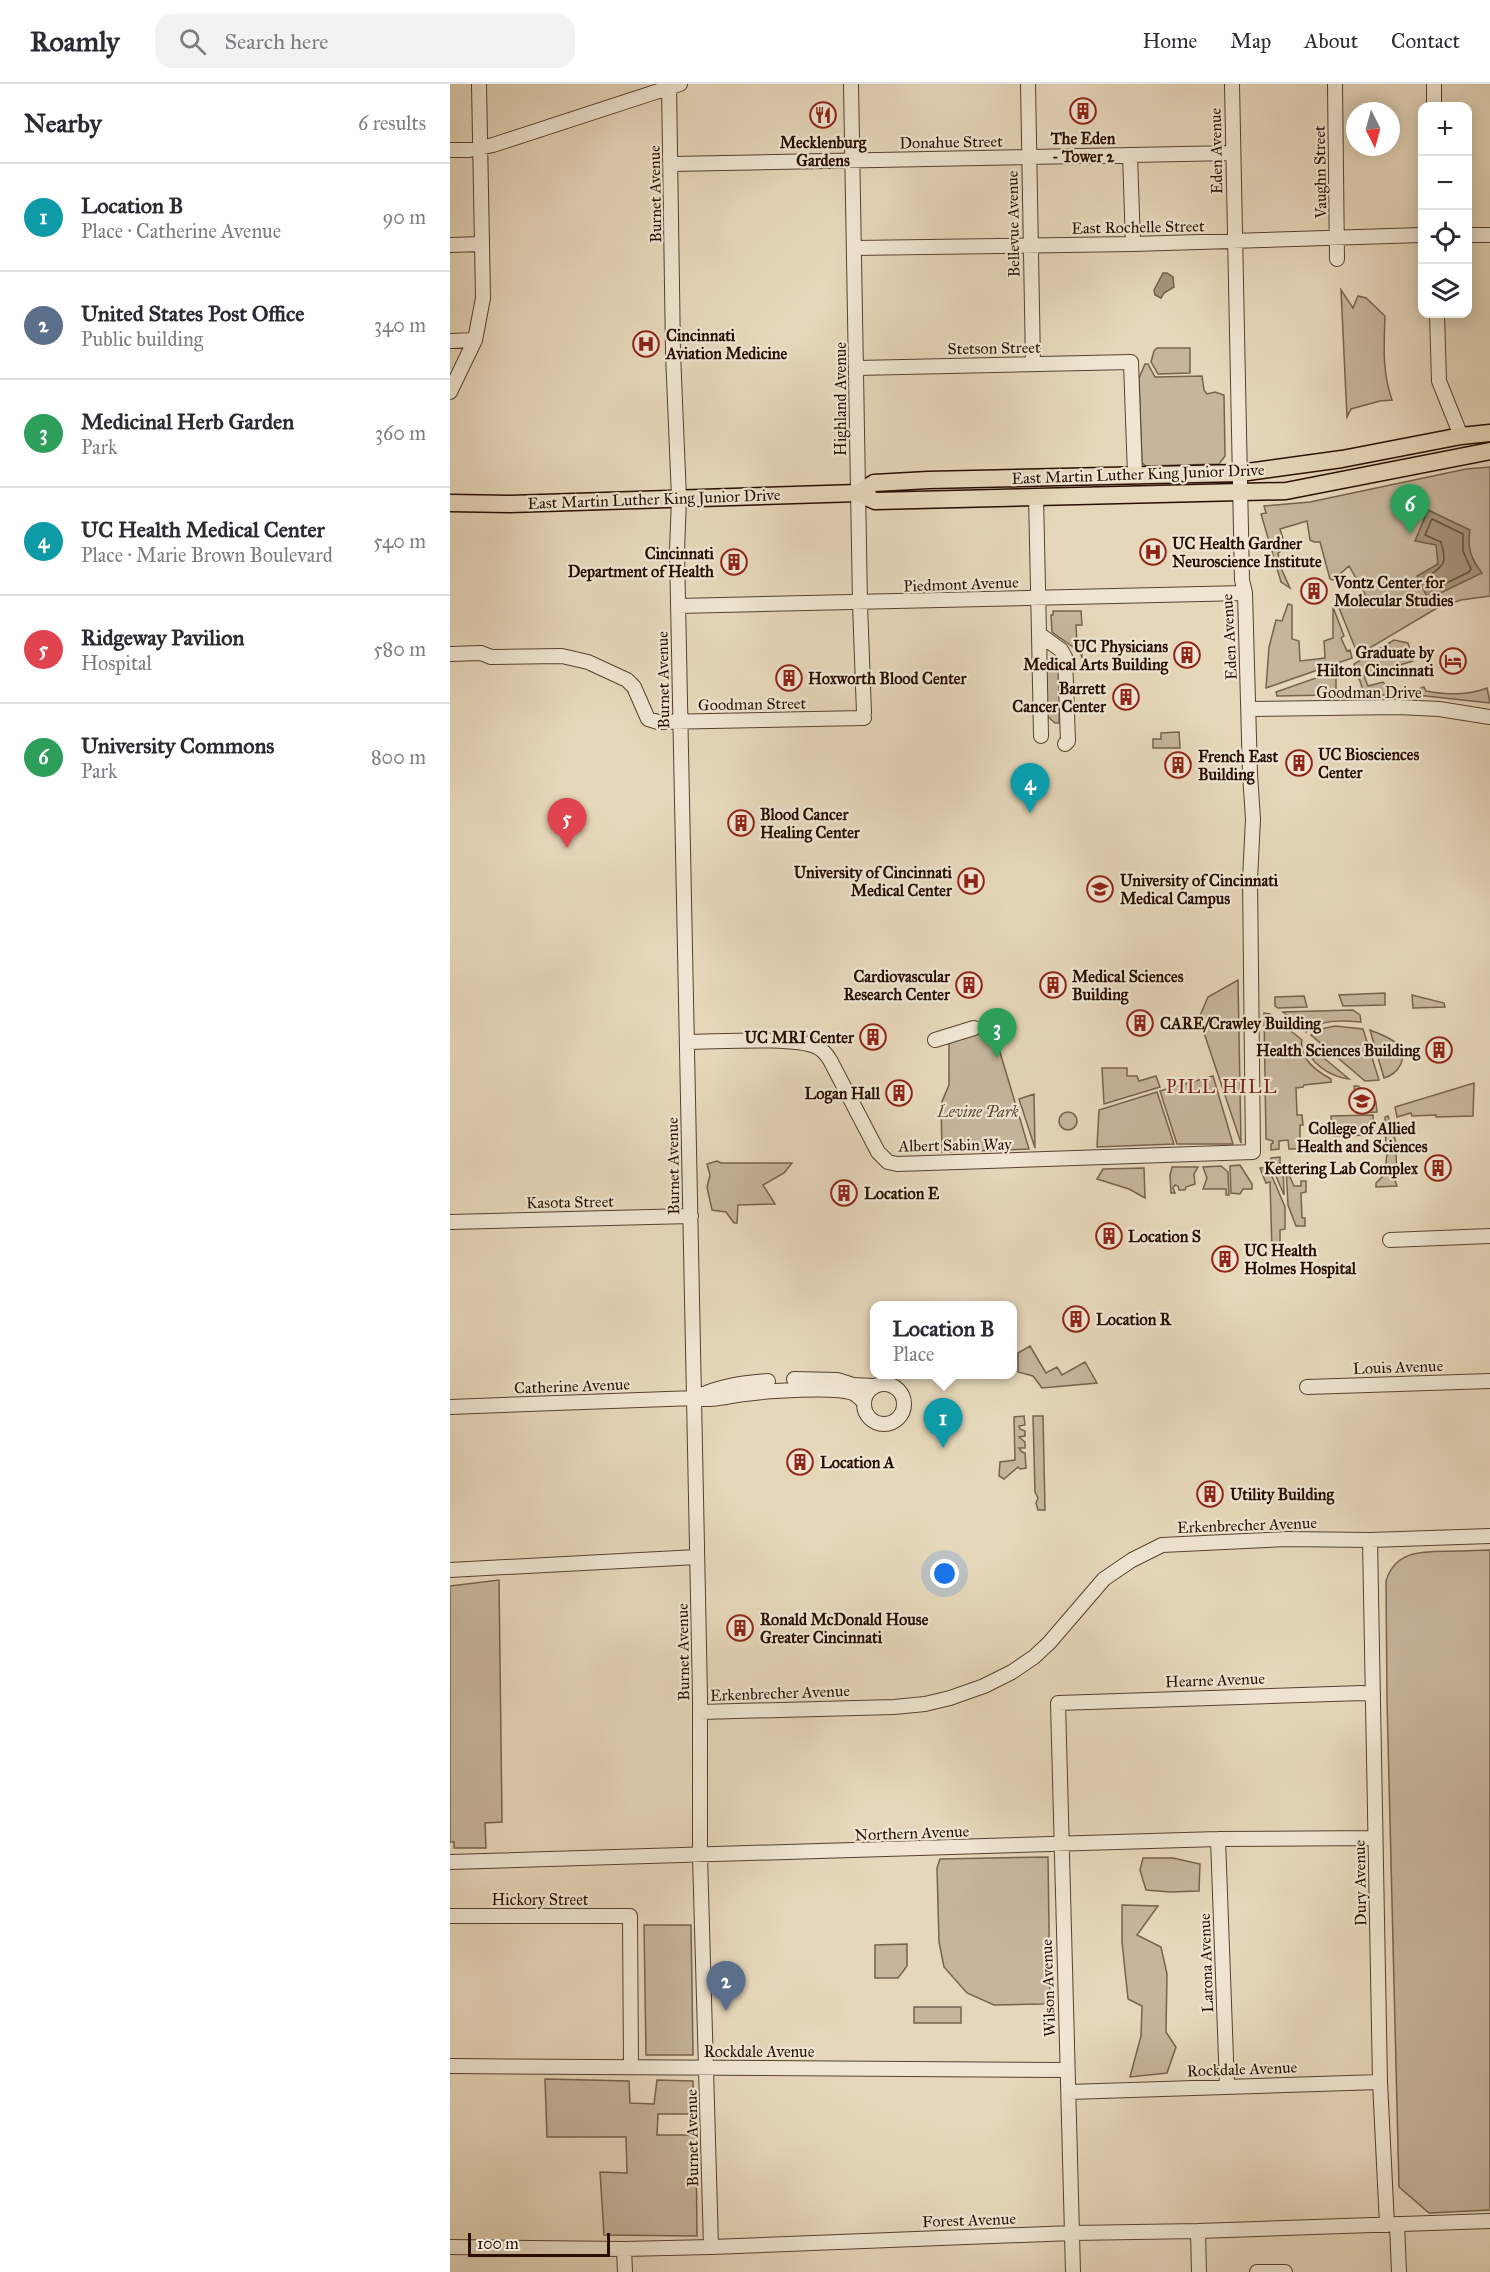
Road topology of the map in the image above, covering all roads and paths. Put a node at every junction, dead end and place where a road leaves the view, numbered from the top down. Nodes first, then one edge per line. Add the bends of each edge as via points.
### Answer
1 (479, 84) edge
2 (851, 84) edge
3 (1028, 84) edge
4 (1232, 84) edge
5 (1335, 84) edge
6 (1434, 84) edge
7 (673, 86) edge
8 (1434, 102) edge
9 (481, 148) junction
10 (450, 150) edge
11 (1233, 153) junction
12 (1130, 155) junction
13 (1029, 157) junction
14 (852, 161) junction
15 (670, 164) junction
16 (1418, 235) edge
17 (1472, 235) edge
18 (1490, 235) edge
19 (1337, 238) junction
20 (1234, 241) junction
21 (1133, 243) junction
22 (482, 244) junction
23 (450, 245) edge
24 (1030, 246) junction
25 (854, 248) junction
26 (1337, 259) dead end
27 (1437, 318) edge
28 (475, 340) junction
29 (450, 341) edge
30 (1033, 363) junction
31 (857, 368) junction
32 (450, 392) edge
33 (1490, 433) edge
34 (1461, 436) junction
35 (1490, 451) edge
36 (1240, 473) junction
37 (1135, 476) junction
38 (858, 493) junction
39 (1241, 493) junction
40 (1036, 496) junction
41 (679, 498) junction
42 (450, 503) edge
43 (1245, 593) junction
44 (1038, 598) junction
45 (860, 604) junction
46 (678, 606) junction
47 (1039, 634) junction
48 (450, 654) edge
49 (491, 657) junction
50 (450, 663) edge
51 (1248, 709) junction
52 (864, 716) joint
53 (1490, 717) edge
54 (681, 722) junction
55 (1041, 736) dead end
56 (1065, 744) dead end
57 (974, 1028) dead end
58 (935, 1040) dead end
59 (688, 1042) junction
60 (1253, 1152) joint
61 (691, 1216) junction
62 (450, 1222) edge
63 (1490, 1236) edge
64 (1390, 1240) dead end
65 (794, 1379) dead end
66 (768, 1381) dead end
67 (1490, 1381) edge
68 (875, 1386) junction
69 (1307, 1387) dead end
70 (695, 1398) junction
71 (864, 1401) junction
72 (450, 1407) edge
73 (1490, 1536) edge
74 (1370, 1540) junction
75 (697, 1557) junction
76 (450, 1570) edge
77 (1373, 1695) junction
78 (1058, 1703) joint
79 (700, 1712) junction
80 (1375, 1838) junction
81 (1218, 1839) junction
82 (1061, 1845) junction
83 (700, 1856) junction
84 (450, 1862) edge
85 (450, 1916) edge
86 (450, 2066) edge
87 (631, 2067) junction
88 (707, 2067) junction
89 (1067, 2070) junction
90 (1380, 2082) junction
91 (1227, 2086) junction
92 (1069, 2092) junction
93 (1490, 2221) edge
94 (1392, 2225) junction
95 (1198, 2231) junction
96 (1072, 2233) junction
97 (450, 2247) edge
98 (711, 2247) junction
99 (624, 2249) junction
100 (625, 2272) edge
101 (1073, 2272) edge
102 (1199, 2272) edge
103 (1257, 2272) edge
104 (1285, 2272) edge
105 (1399, 2272) edge

1 - 9 street
2 - 14 street, Highland Avenue
3 - 13 street, Bellevue Avenue
4 - 11 street, Eden Avenue
5 - 19 street, Vaughn Street
6 - 8 street
7 - 9 street
7 - 15 street, Burnet Avenue
9 - 10 street
9 - 22 street
11 - 12 street, Donahue Street
11 - 20 street, Eden Avenue
12 - 13 street, Donahue Street
12 - 21 street
13 - 14 street, Donahue Street
13 - 24 street, Bellevue Avenue
14 - 15 street, Donahue Street
14 - 25 street, Highland Avenue
15 - 41 street, Burnet Avenue
16 - 19 street, East Rochelle Street
17 - 18 street
19 - 20 street, East Rochelle Street
19 - 26 street, Vaughn Street
20 - 21 street, East Rochelle Street
20 - 36 street, Eden Avenue
21 - 24 street, East Rochelle Street
22 - 23 street
22 - 28 street via 483,297
24 - 25 street, East Rochelle Street
24 - 30 street, Bellevue Avenue
25 - 31 street, Highland Avenue
27 - 34 street via 1439,381
28 - 29 street
28 - 32 street
30 - 31 street, Stetson Street
30 - 37 street, Stetson Street via 1131,362
31 - 38 street, Highland Avenue
33 - 34 main road, East Martin Luther King Junior Drive
34 - 36 main road, East Martin Luther King Junior Drive via 1351,458
35 - 39 main road, East Martin Luther King Junior Drive via 1300,490
36 - 37 main road, East Martin Luther King Junior Drive
36 - 39 street, Eden Avenue
37 - 38 main road, East Martin Luther King Junior Drive via 874,483
38 - 40 main road, East Martin Luther King Junior Drive via 875,501
38 - 41 main road, East Martin Luther King Junior Drive
38 - 45 street, Highland Avenue
39 - 40 main road, East Martin Luther King Junior Drive
39 - 43 street, Eden Avenue
40 - 44 street
41 - 42 main road, East Martin Luther King Junior Drive
41 - 46 street, Burnet Avenue
43 - 44 street, Piedmont Avenue
43 - 51 street, Eden Avenue
44 - 45 street, Piedmont Avenue
44 - 47 street
45 - 46 street, Piedmont Avenue
45 - 52 street, Highland Avenue
46 - 54 street, Burnet Avenue
47 - 55 street
47 - 56 street via 1065,657
48 - 49 street, Goodman Street via 481,653
49 - 50 street, Goodman Street via 480,662
49 - 54 street, Goodman Street via 545,655 588,662 627,680 648,719
51 - 53 street, Goodman Drive via 1398,706
51 - 60 street, Eden Avenue via 1253,819
52 - 54 street, Goodman Street
54 - 59 street, Burnet Avenue
57 - 58 street
59 - 60 street, Albert Sabin Way via 775,1041 818,1048 830,1060 878,1152 888,1162 897,1164
59 - 61 street, Burnet Avenue
61 - 62 street, Kasota Street
61 - 70 street, Burnet Avenue
63 - 64 street
65 - 68 street
66 - 70 street, Catherine Avenue via 709,1390
67 - 69 street, Louis Avenue
68 - 71 street
68 - 71 street via 888,1384 899,1390 904,1402 901,1415 890,1423 877,1423 867,1414
70 - 71 street, Catherine Avenue via 709,1401 761,1393 837,1391 853,1393
70 - 72 street, Catherine Avenue
70 - 75 street, Burnet Avenue
73 - 74 street, Erkenbrecher Avenue
74 - 77 street, Dury Avenue
74 - 79 street, Erkenbrecher Avenue via 1162,1545 1104,1579 1034,1657 984,1686 950,1698 894,1707
75 - 76 street
75 - 79 street, Burnet Avenue
77 - 78 street, Hearne Avenue
77 - 80 street, Dury Avenue
78 - 82 street, Wilson Avenue
79 - 83 street, Burnet Avenue
80 - 81 street, Northern Avenue
80 - 90 street, Dury Avenue
81 - 82 street, Northern Avenue
81 - 91 street, Larona Avenue
82 - 83 street, Northern Avenue
82 - 89 street, Wilson Avenue
83 - 84 street, Northern Avenue
83 - 88 street, Burnet Avenue
85 - 87 street, Hickory Street via 630,1916
86 - 87 street, Rockdale Avenue
87 - 88 street, Rockdale Avenue
88 - 89 street, Rockdale Avenue
88 - 98 street, Burnet Avenue
89 - 92 street, Wilson Avenue
90 - 91 street, Rockdale Avenue
90 - 94 street, Dury Avenue
91 - 92 street, Rockdale Avenue
92 - 96 street, Wilson Avenue
93 - 94 street, Forest Avenue
94 - 95 street, Forest Avenue
94 - 105 street, Dury Avenue
95 - 96 street, Forest Avenue
95 - 102 street
96 - 98 street, Forest Avenue
96 - 101 street, Wilson Avenue
97 - 99 street, Forest Avenue
98 - 99 street, Forest Avenue
99 - 100 street
103 - 104 street

